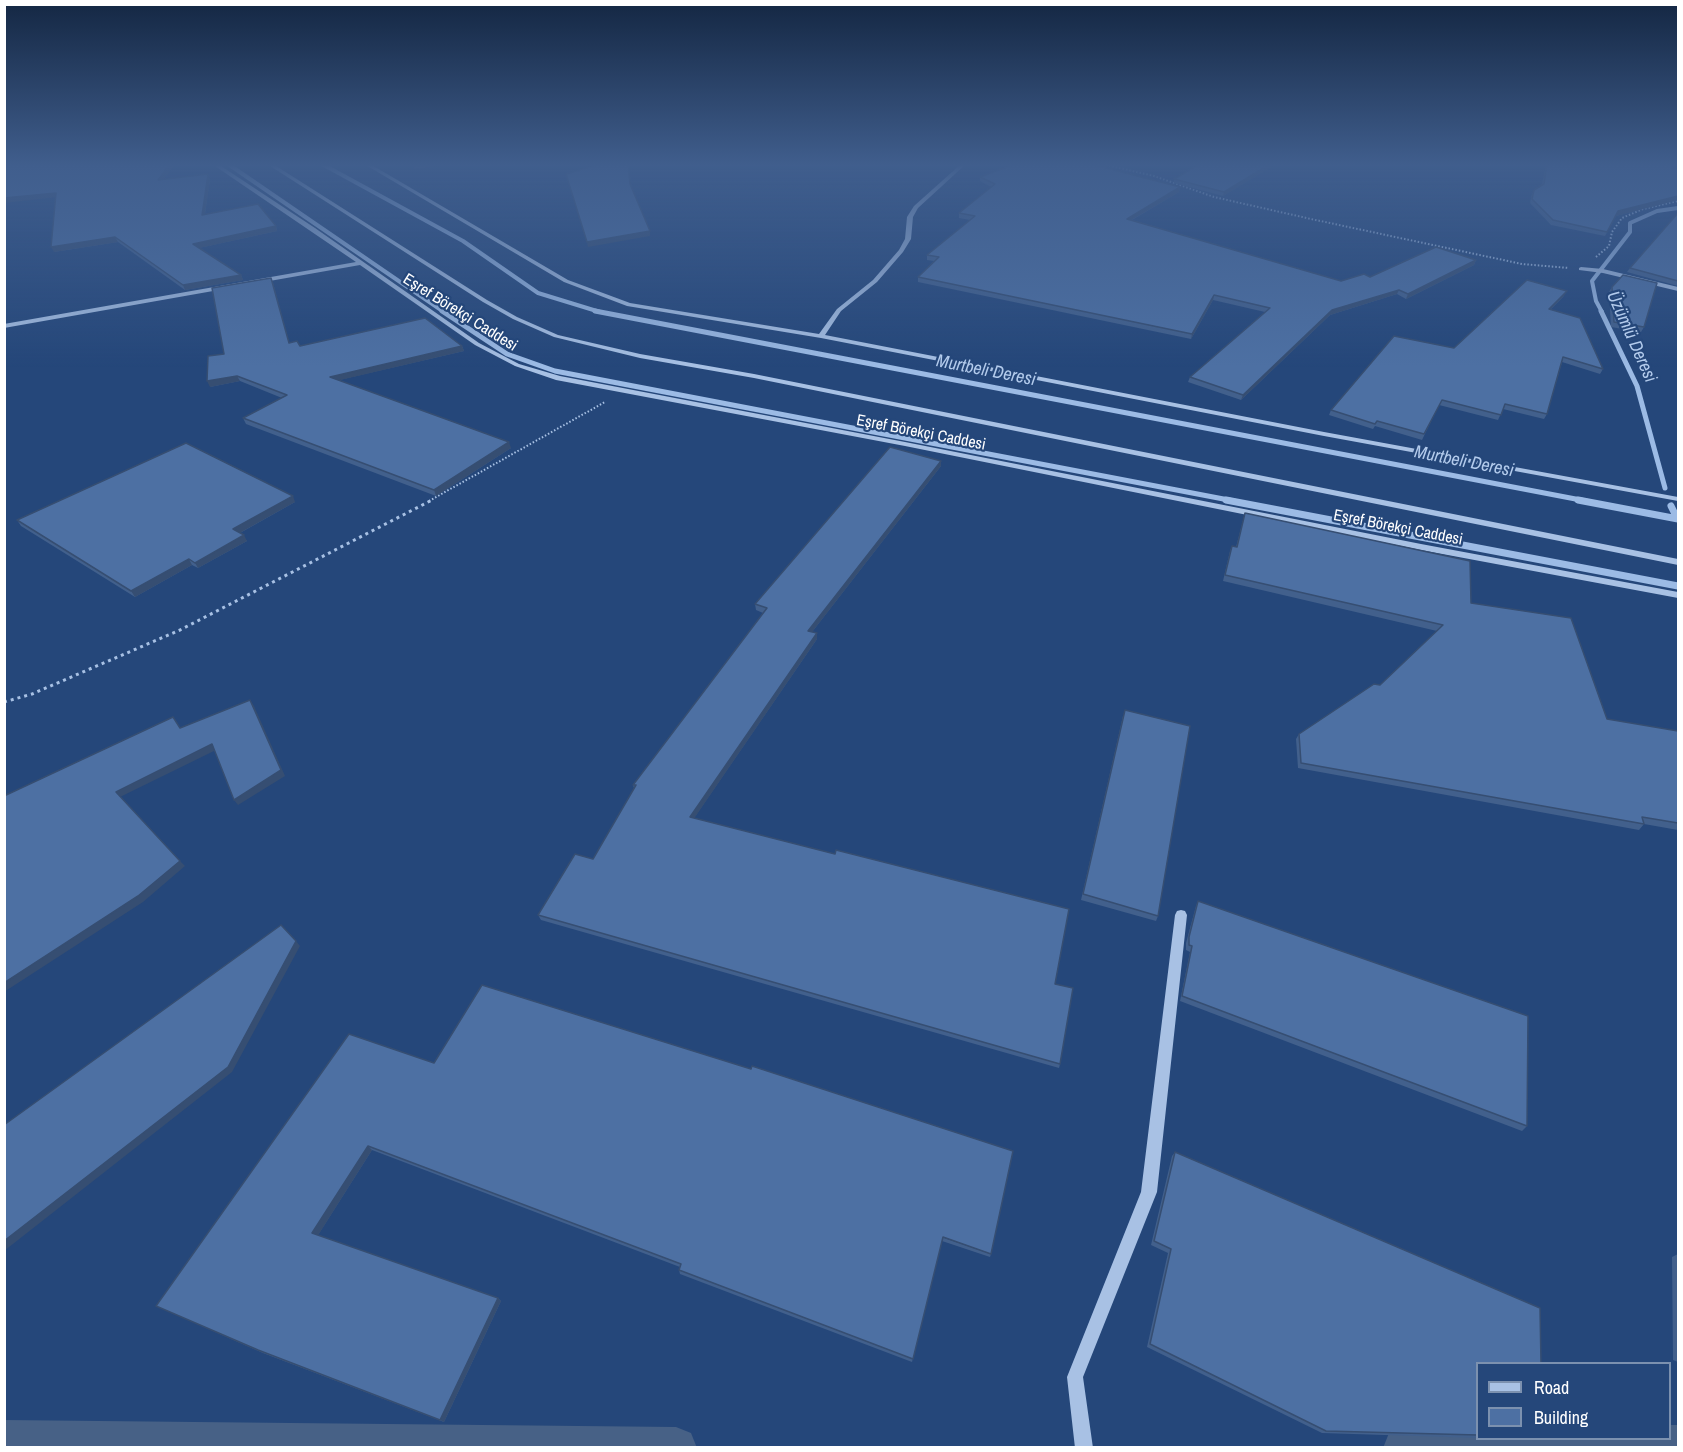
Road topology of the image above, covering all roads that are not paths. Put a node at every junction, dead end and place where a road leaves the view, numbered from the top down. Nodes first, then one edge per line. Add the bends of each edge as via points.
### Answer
1 (317, 232) edge
2 (376, 232) edge
3 (482, 232) edge
4 (909, 232) edge
5 (359, 263) junction
6 (1585, 270) road end
7 (1678, 289) edge
8 (4, 326) edge
9 (821, 336) junction
10 (1678, 499) edge
11 (1678, 562) edge
12 (1678, 595) edge
13 (1181, 915) dead end
14 (1084, 1448) edge

1 - 5 street, Eşref Börekçi Caddesi
2 - 11 street via 514,318 556,336 640,356
3 - 9 street via 566,281 629,305
4 - 9 street via 902,251 875,281 839,310
5 - 8 street
5 - 12 street, Eşref Börekçi Caddesi via 477,344 517,365 559,378
6 - 7 street
9 - 10 street
13 - 14 street via 1149,1192 1075,1377

